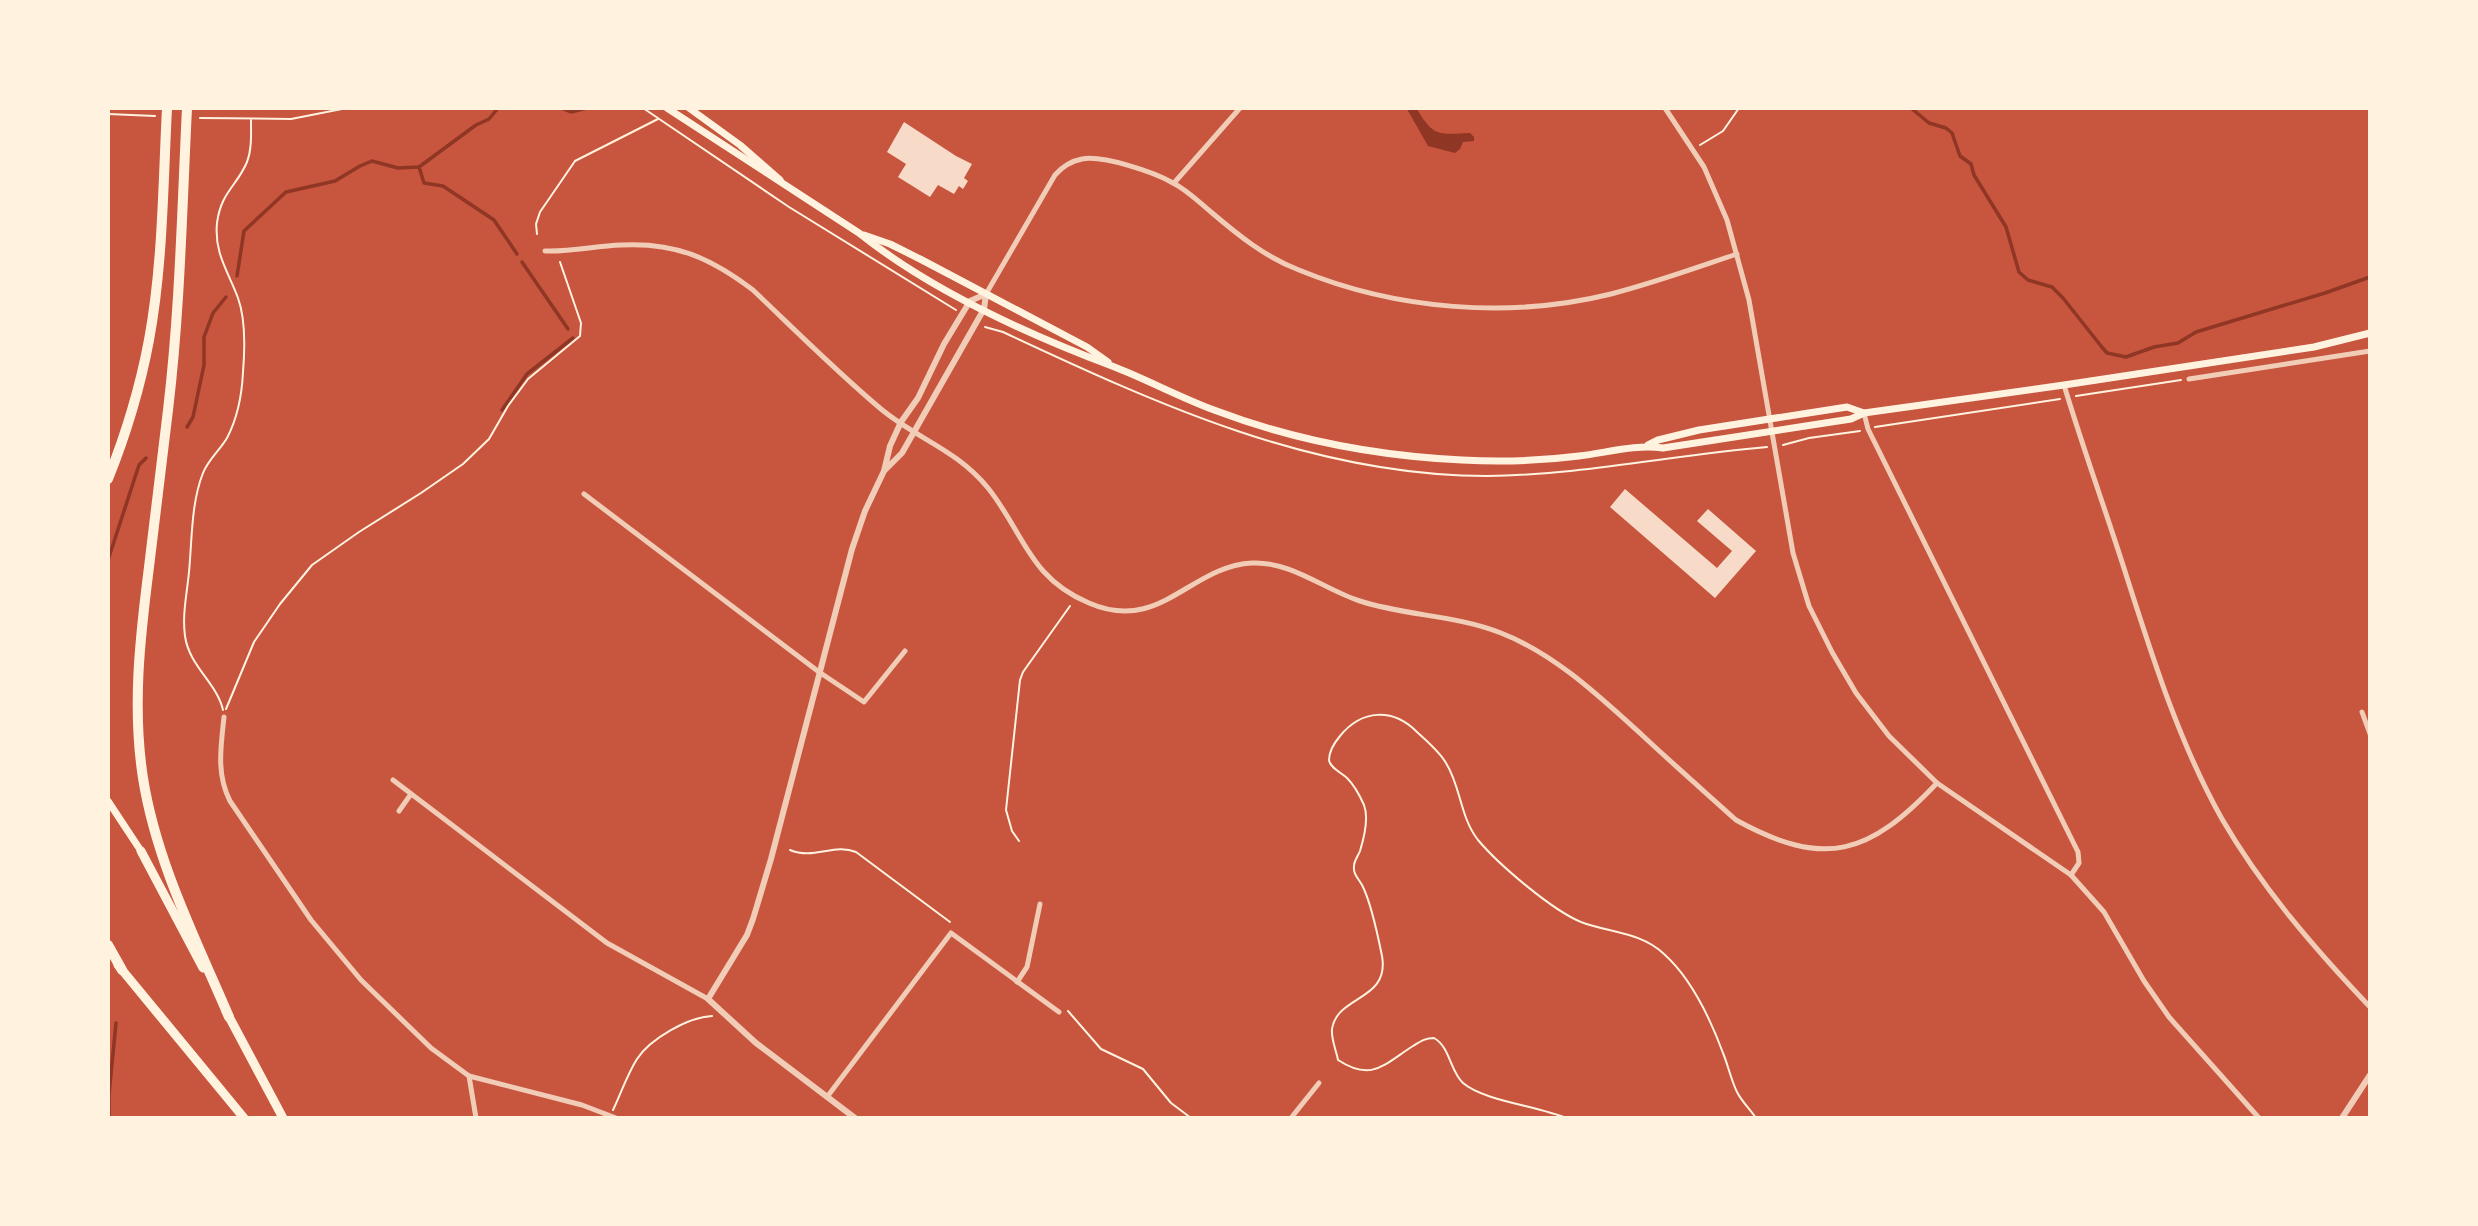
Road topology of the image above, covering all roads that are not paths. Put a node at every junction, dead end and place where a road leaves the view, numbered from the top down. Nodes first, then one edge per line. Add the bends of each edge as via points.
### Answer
1 (167, 108) edge
2 (187, 108) edge
3 (667, 108) edge
4 (689, 108) edge
5 (1240, 108) edge
6 (1665, 108) edge
7 (1174, 183) junction
8 (793, 192) junction
9 (859, 233) junction
10 (545, 251) dead end
11 (1737, 254) junction
12 (986, 294) junction
13 (970, 301) junction
14 (984, 309) junction
15 (2370, 333) edge
16 (2370, 351) edge
17 (1114, 366) junction
18 (2189, 379) road end
19 (2064, 385) junction
20 (1864, 413) junction
21 (1771, 419) junction
22 (901, 422) junction
23 (915, 431) junction
24 (1773, 431) junction
25 (1647, 446) junction
26 (884, 471) junction
27 (108, 480) edge
28 (584, 494) dead end
29 (905, 652) dead end
30 (819, 672) junction
31 (2362, 712) dead end
32 (224, 717) road end
33 (2370, 734) edge
34 (393, 780) dead end
35 (1937, 783) junction
36 (411, 794) junction
37 (108, 801) edge
38 (399, 811) dead end
39 (141, 851) joint
40 (2071, 875) junction
41 (1040, 904) dead end
42 (108, 945) edge
43 (108, 953) edge
44 (122, 971) junction
45 (1017, 982) junction
46 (708, 999) junction
47 (2370, 1007) edge
48 (1062, 1010) road end
49 (229, 1017) junction
50 (2370, 1075) edge
51 (469, 1076) junction
52 (1319, 1083) dead end
53 (827, 1097) junction
54 (613, 1116) edge
55 (244, 1118) edge
56 (283, 1118) edge
57 (476, 1118) edge
58 (855, 1118) edge
59 (1291, 1118) edge
60 (2259, 1118) edge
61 (2342, 1118) edge

1 - 27 highway via 156,296 133,407
2 - 49 highway via 169,406 138,661 138,726 157,836
3 - 8 main road
4 - 8 main road
5 - 7 street
6 - 11 street via 1704,167
7 - 11 street via 1243,239 1299,270 1375,294 1445,306 1530,307 1609,294
7 - 12 street via 1102,160 1068,163 1055,175
8 - 9 main road
9 - 12 main road via 890,244
9 - 13 main road via 884,253
10 - 22 street via 646,245 674,248 713,262 753,290 883,411
11 - 21 street
12 - 13 street
12 - 14 street
12 - 17 main road
13 - 14 main road
13 - 22 street
14 - 17 main road via 1082,356
14 - 23 street
15 - 19 main road via 2314,347
16 - 18 street
17 - 25 main road via 1242,420 1311,440 1379,452 1518,461
19 - 20 main road
19 - 47 street via 2188,752 2224,821 2286,912
20 - 21 main road via 1847,407
20 - 24 main road
20 - 40 street via 2078,852 2079,863
21 - 24 street
21 - 25 main road via 1699,430
22 - 23 street
22 - 26 street
23 - 26 street
23 - 35 street via 978,476 1036,565 1058,586 1089,604 1116,611 1142,610 1223,571 1262,563 1372,605 1483,626 1554,662 1736,820 1797,847 1836,849 1865,841
24 - 25 main road via 1663,448
24 - 35 street via 1789,536 1809,606 1856,692 1889,736
26 - 30 street via 852,549
28 - 30 street
29 - 30 street via 864,702
30 - 46 street via 753,919
31 - 33 street
32 - 51 street via 222,781 261,848 361,980 431,1048
34 - 36 street
35 - 40 street
36 - 38 street
36 - 46 street via 607,943
37 - 39 main road
39 - 49 highway
40 - 60 street via 2104,912 2169,1017
41 - 45 street via 1027,967
42 - 44 highway
43 - 44 highway
44 - 55 highway
45 - 48 street
45 - 53 street via 951,933
46 - 53 street
49 - 56 highway
50 - 61 street
51 - 54 street
51 - 57 street
52 - 59 street
53 - 58 street

